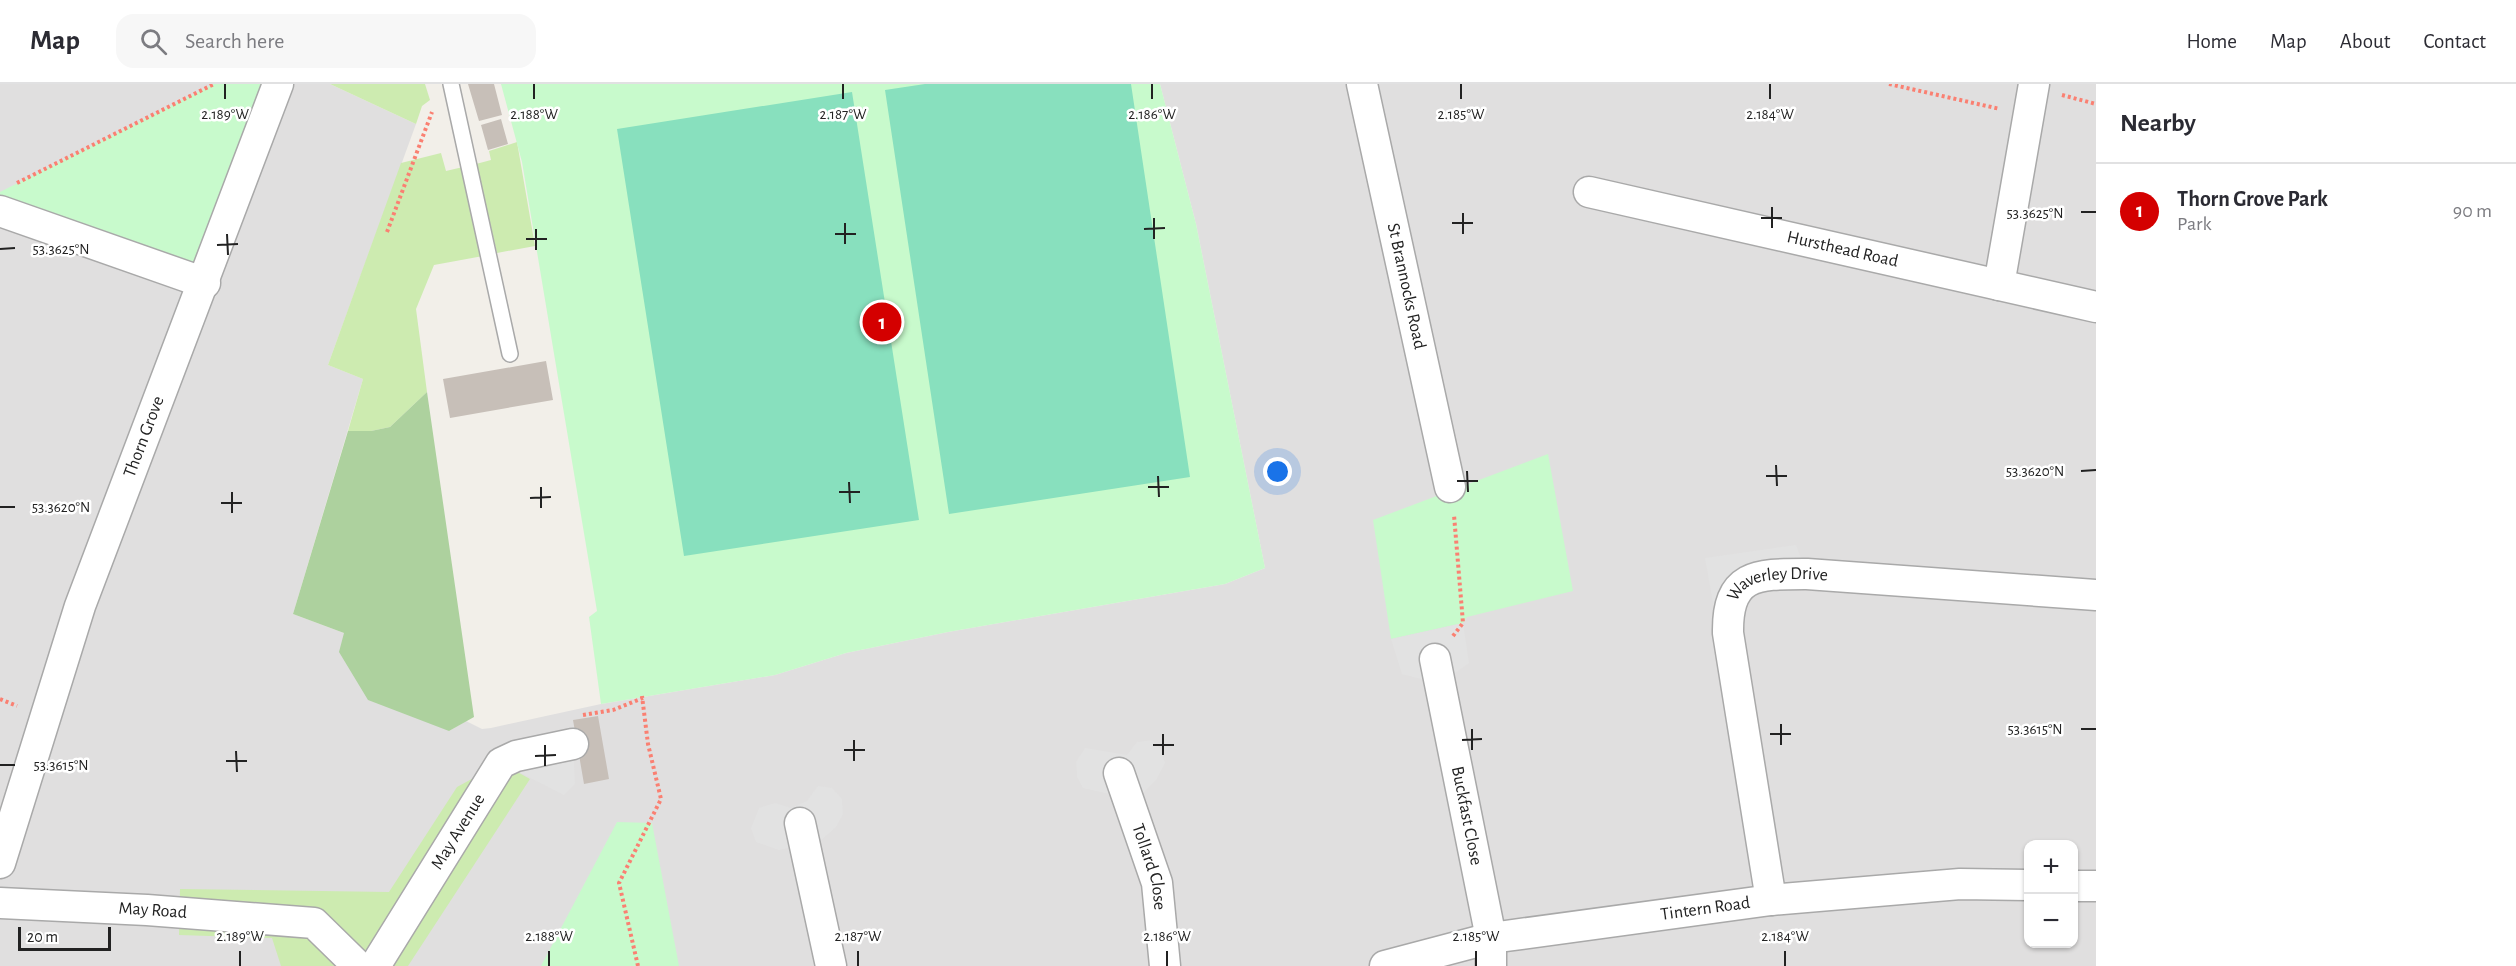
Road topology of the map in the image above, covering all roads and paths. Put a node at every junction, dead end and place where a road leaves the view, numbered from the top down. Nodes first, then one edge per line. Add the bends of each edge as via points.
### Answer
1 (214, 84) edge
2 (278, 84) edge
3 (1362, 84) edge
4 (1889, 84) edge
5 (2034, 84) edge
6 (452, 86) edge
7 (2028, 115) junction
8 (1589, 192) dead end
9 (5, 199) edge
10 (387, 232) dead end
11 (205, 283) junction
12 (1999, 285) junction
13 (2096, 307) edge
14 (510, 354) dead end
15 (1450, 487) joint
16 (2096, 595) edge
17 (1435, 658) joint
18 (642, 696) dead end
19 (573, 744) dead end
20 (1119, 772) dead end
21 (800, 823) dead end
22 (0, 863) edge
23 (2024, 885) edge
24 (2078, 886) edge
25 (2096, 886) edge
26 (1771, 900) junction
27 (0, 903) edge
28 (1491, 952) edge
29 (358, 966) edge
30 (375, 966) edge
31 (638, 966) edge
32 (831, 966) edge
33 (1165, 966) edge
34 (1385, 966) edge

1 - 9 path
2 - 11 street, Thorn Grove
3 - 15 street, St Brannocks Road
4 - 7 path
5 - 7 street
6 - 10 path via 431,113
6 - 14 lane
7 - 12 street
8 - 12 street, Hursthead Road
9 - 11 street
11 - 22 street, Thorn Grove via 80,606
12 - 13 street, Hursthead Road
15 - 17 path via 1462,623
16 - 26 street, Waverley Drive via 1808,573 1778,573 1750,579 1734,591 1728,611 1728,633
17 - 28 street, Buckfast Close
18 - 31 path via 661,799 619,883
19 - 30 street, May Avenue via 501,763
20 - 33 street, Tollard Close via 1156,884
21 - 32 street
23 - 26 street, Tintern Road via 1960,884
24 - 25 street
26 - 28 street, Tintern Road
27 - 29 street, May Road via 314,923
28 - 34 street, Tintern Road

